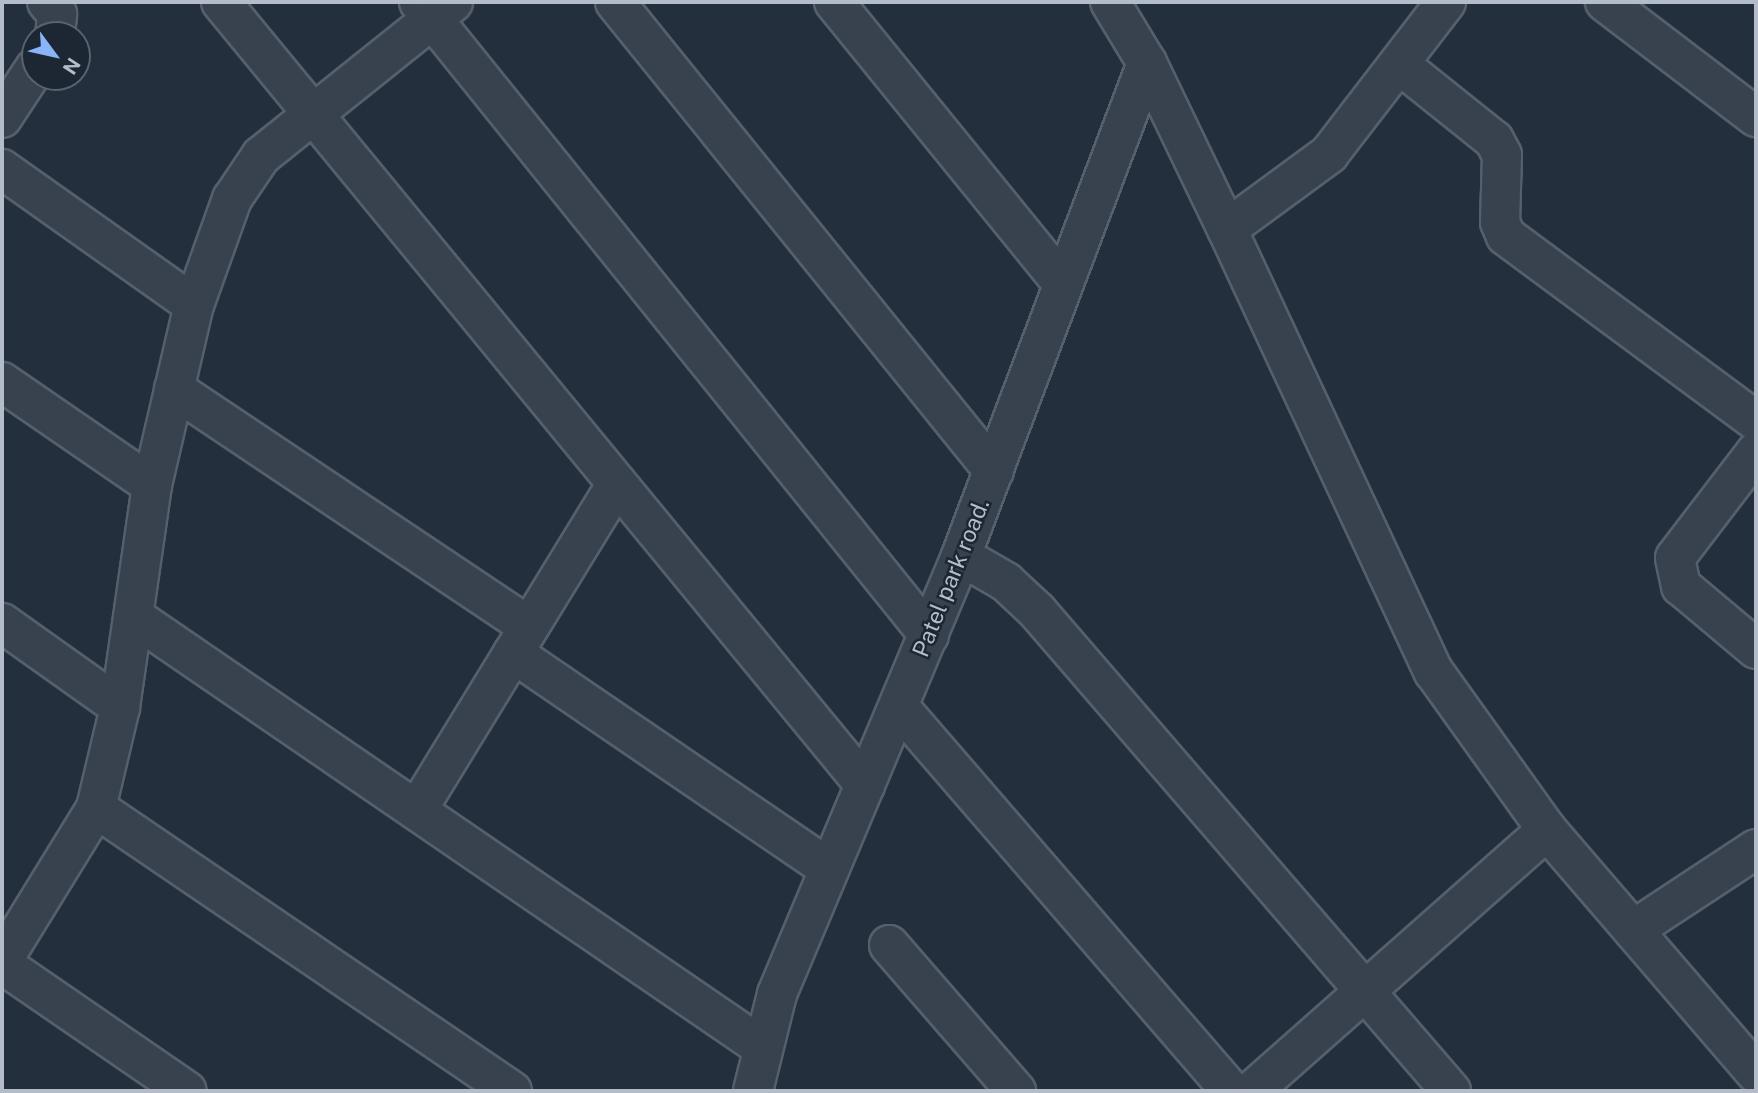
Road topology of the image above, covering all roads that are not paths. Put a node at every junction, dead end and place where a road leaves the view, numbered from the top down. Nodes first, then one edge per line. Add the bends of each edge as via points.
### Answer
1 (47, 2) edge
2 (221, 2) edge
3 (615, 2) edge
4 (834, 2) edge
5 (1110, 2) edge
6 (1446, 2) edge
7 (1605, 2) edge
8 (434, 7) edge
9 (56, 21) edge
10 (1146, 63) junction
11 (1399, 64) junction
12 (21, 89) edge
13 (312, 114) junction
14 (1756, 117) edge
15 (2, 118) edge
16 (2, 169) edge
17 (1227, 229) junction
18 (1062, 283) junction
19 (194, 306) junction
20 (174, 389) junction
21 (5, 392) edge
22 (1756, 421) edge
23 (1756, 452) edge
24 (994, 471) junction
25 (617, 484) junction
26 (152, 485) junction
27 (961, 556) junction
28 (134, 617) junction
29 (2, 623) edge
30 (929, 635) junction
31 (521, 640) junction
32 (1756, 649) edge
33 (120, 707) junction
34 (899, 707) junction
35 (865, 785) junction
36 (96, 808) junction
37 (417, 810) junction
38 (1548, 830) junction
39 (1756, 849) edge
40 (828, 868) junction
41 (1633, 930) junction
42 (889, 945) dead end
43 (2, 962) edge
44 (1363, 992) junction
45 (762, 1046) junction
46 (1756, 1073) edge
47 (187, 1091) edge
48 (512, 1091) edge
49 (753, 1091) edge
50 (1016, 1091) edge
51 (1231, 1091) edge
52 (1252, 1091) edge
53 (1451, 1091) edge

1 - 9 street via 57,14
2 - 13 street
3 - 24 street
4 - 18 street
5 - 10 street
6 - 11 street
7 - 14 street
8 - 13 street
8 - 30 street
10 - 17 street
10 - 18 street, Patel park road.
11 - 17 street via 1329,154
11 - 22 street via 1494,140 1502,155 1500,222 1518,248
12 - 15 street
13 - 19 street via 246,173 217,233
13 - 25 street
16 - 19 street
17 - 38 street via 1434,672
18 - 24 street, Patel park road.
19 - 20 street
20 - 26 street
20 - 31 street
21 - 26 street
23 - 32 street via 1675,558 1681,586
24 - 27 street, Patel park road.
25 - 31 street
25 - 35 street
26 - 28 street
27 - 30 street, Patel park road.
27 - 44 street via 1029,603
28 - 33 street
28 - 37 street
29 - 33 street
30 - 34 street, Patel park road.
31 - 37 street
31 - 40 street
33 - 36 street
34 - 35 street, Patel park road.
34 - 51 street
35 - 40 street, Patel park road.
36 - 43 street
36 - 48 street
37 - 45 street
38 - 41 street
38 - 44 street
39 - 41 street
40 - 45 street, Patel park road. via 777,993
41 - 46 street
42 - 50 street
43 - 47 street
44 - 52 street
44 - 53 street
45 - 49 street, Patel park road.

